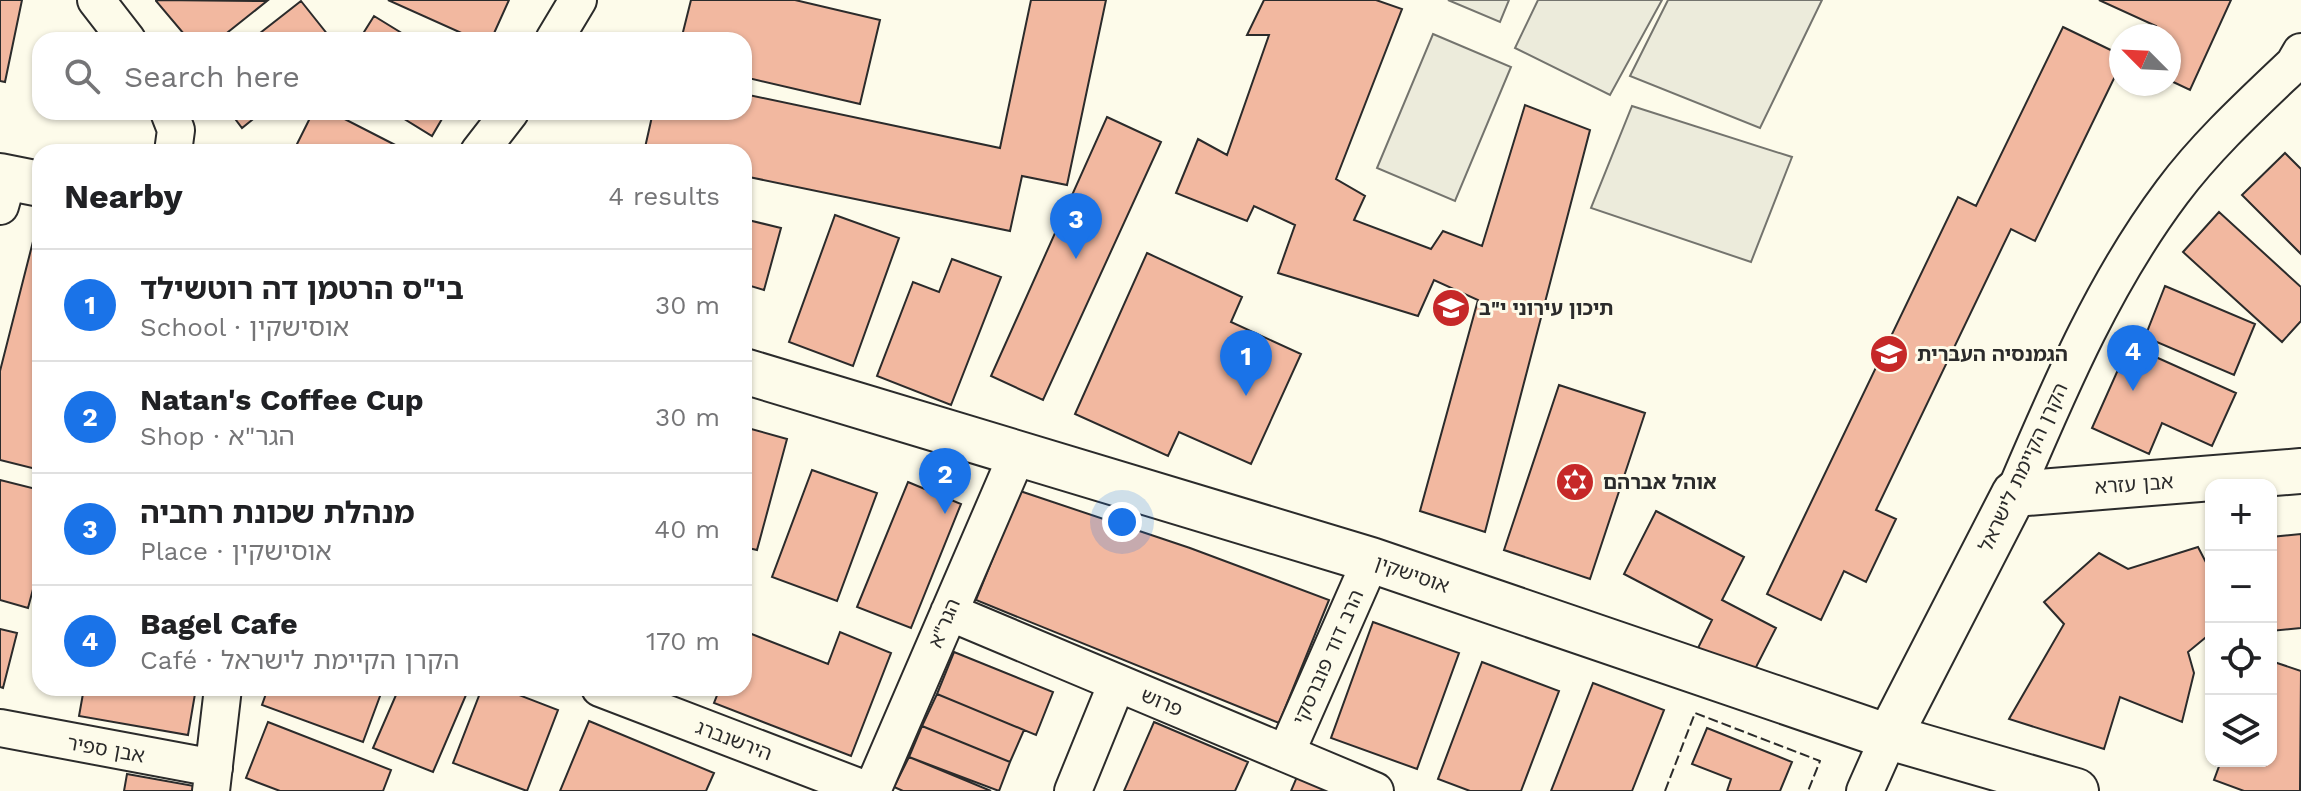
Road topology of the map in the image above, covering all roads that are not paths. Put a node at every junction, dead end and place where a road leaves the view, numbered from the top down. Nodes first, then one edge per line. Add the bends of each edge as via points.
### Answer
1 (96, 0) edge
2 (578, 0) edge
3 (121, 32) edge
4 (559, 32) edge
5 (2301, 52) edge
6 (172, 120) edge
7 (504, 120) edge
8 (174, 144) edge
9 (485, 144) edge
10 (752, 373) edge
11 (1017, 455) junction
12 (2301, 471) edge
13 (2014, 494) junction
14 (1371, 560) junction
15 (949, 612) junction
16 (1117, 683) junction
17 (222, 696) edge
18 (621, 696) edge
19 (0, 728) edge
20 (1889, 737) junction
21 (1286, 753) junction
22 (212, 780) edge
23 (870, 791) edge
24 (1073, 791) edge
25 (1375, 791) edge
26 (1865, 791) edge
27 (2076, 791) edge

1 - 3 street
2 - 4 street
5 - 13 street, הקרן הקיימת לישראל via 2172,192 2076,350
6 - 8 street
7 - 9 street
10 - 11 street, אוסישקין
11 - 14 street, אוסישקין
11 - 15 street, הגר"א
12 - 13 street, אבן עזרא
13 - 20 street, הקרן הקיימת לישראל
14 - 20 street, אוסישקין
14 - 21 street, הרב דוד פוברסקי
15 - 16 street, פרוש
15 - 23 street, הגר"א
16 - 21 street, פרוש
16 - 24 street
17 - 22 street
18 - 23 street, הירשנברג
19 - 22 street, אבן ספיר
20 - 26 street, הקרן הקיימת לישראל
20 - 27 street, אוסישקין
21 - 25 street, פרוש

